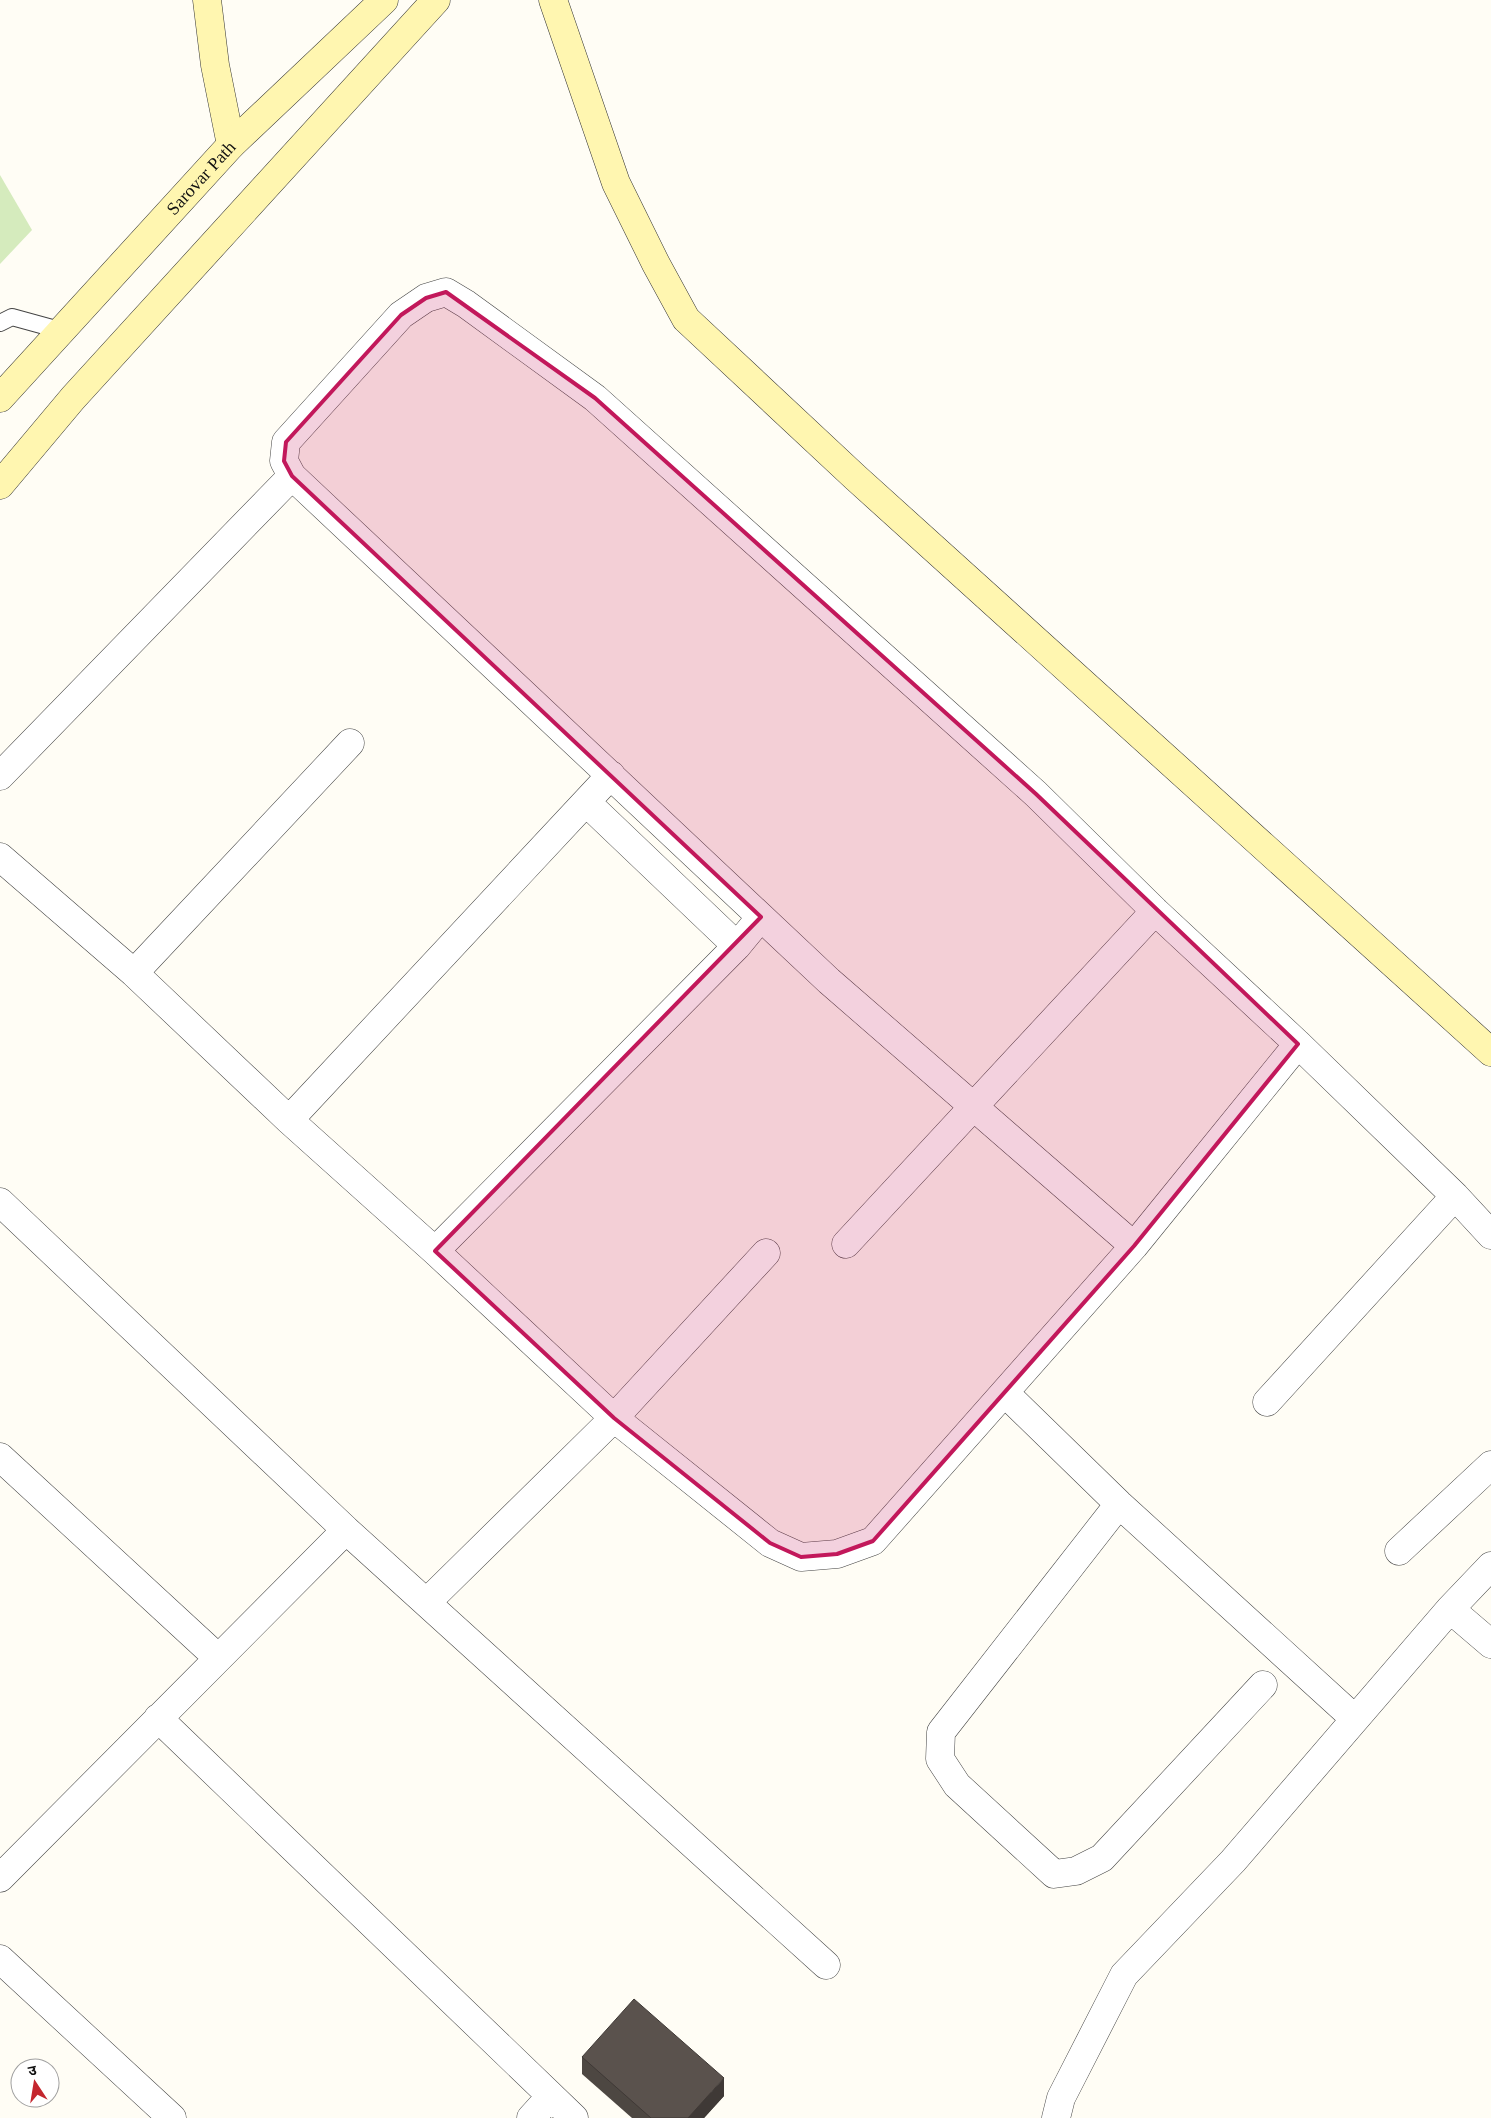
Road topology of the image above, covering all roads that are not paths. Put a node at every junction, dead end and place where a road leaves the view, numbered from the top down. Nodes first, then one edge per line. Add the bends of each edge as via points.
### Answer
1 (207, 0) edge
2 (384, 0) edge
3 (436, 0) edge
4 (554, 0) edge
5 (231, 145) junction
6 (0, 323) edge
7 (63, 331) junction
8 (0, 398) edge
9 (292, 476) junction
10 (0, 485) edge
11 (350, 743) dead end
12 (611, 775) junction
13 (0, 776) edge
14 (586, 802) junction
15 (0, 857) edge
16 (1155, 911) junction
17 (761, 917) junction
18 (737, 946) junction
19 (134, 973) junction
20 (1298, 1044) junction
21 (1491, 1052) edge
22 (972, 1107) junction
23 (289, 1120) junction
24 (1455, 1196) junction
25 (0, 1202) edge
26 (1491, 1235) edge
27 (846, 1244) dead end
28 (1134, 1246) junction
29 (435, 1251) junction
30 (766, 1253) dead end
31 (1005, 1392) junction
32 (1267, 1402) dead end
33 (614, 1418) junction
34 (0, 1457) edge
35 (1491, 1464) edge
36 (1119, 1504) junction
37 (346, 1530) junction
38 (1399, 1552) dead end
39 (1491, 1566) edge
40 (427, 1602) junction
41 (1450, 1609) junction
42 (1491, 1644) edge
43 (218, 1658) junction
44 (1263, 1685) dead end
45 (158, 1718) junction
46 (1355, 1719) junction
47 (0, 1878) edge
48 (0, 1958) edge
49 (826, 1965) dead end
50 (551, 2096) junction
51 (172, 2118) edge
52 (531, 2118) edge
53 (574, 2118) edge
54 (1056, 2118) edge

1 - 5 main road via 215,65
2 - 5 main road, Sarovar Path
3 - 10 main road via 73,398
4 - 21 main road via 616,184 686,319 855,477
5 - 7 main road, Sarovar Path
6 - 7 lane via 12,317
7 - 8 main road, Sarovar Path
9 - 12 street
9 - 13 street
9 - 16 street via 284,461 286,442 401,315 426,298 446,292 594,398 1036,794
11 - 19 street
12 - 14 street
12 - 17 street
14 - 18 street
14 - 23 street
15 - 19 street
16 - 20 street
16 - 22 street
17 - 18 street
17 - 22 street
18 - 29 street
19 - 23 street
20 - 24 street
20 - 28 street
22 - 27 street
22 - 28 street
23 - 29 street
24 - 26 street
24 - 32 street
25 - 37 street
28 - 31 street
29 - 33 street
30 - 33 street
31 - 33 street via 873,1540 837,1554 801,1557 770,1543
31 - 36 street
33 - 40 street
34 - 43 street
35 - 38 street
36 - 44 street via 941,1732 940,1759 957,1785 1054,1874 1076,1871 1102,1858
36 - 46 street
37 - 40 street
37 - 43 street
39 - 41 street
40 - 49 street
41 - 42 street
41 - 46 street
43 - 45 street
45 - 47 street
45 - 50 street
46 - 54 street via 1233,1860 1124,1975 1061,2098
48 - 51 street
50 - 52 street
50 - 53 street

